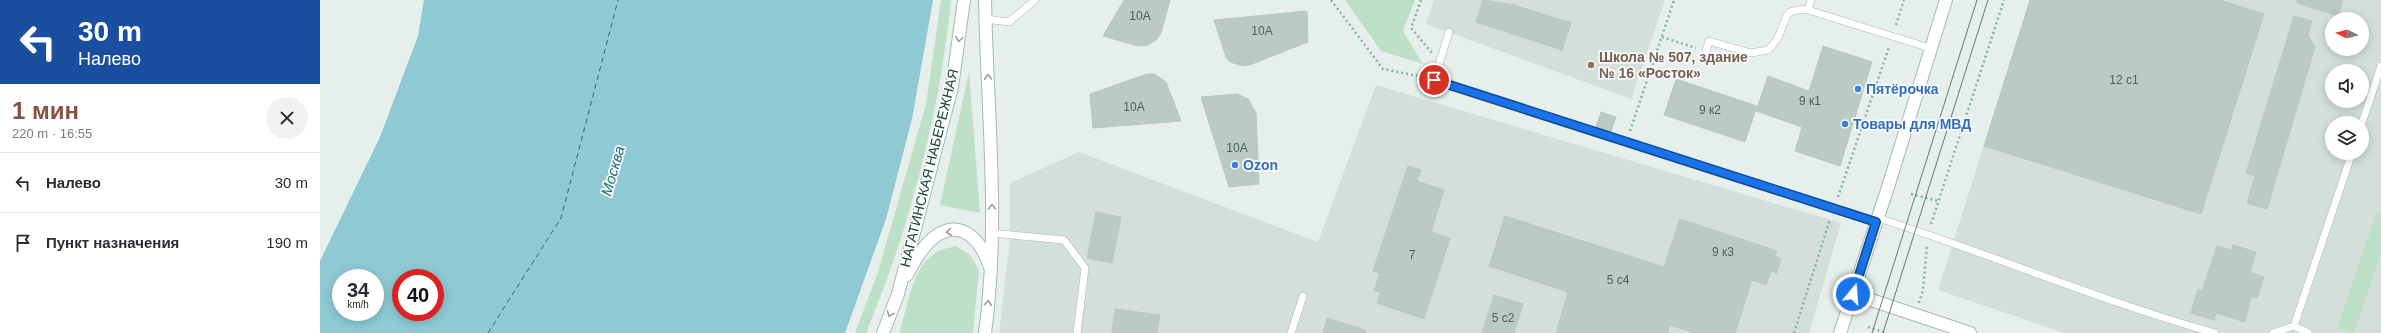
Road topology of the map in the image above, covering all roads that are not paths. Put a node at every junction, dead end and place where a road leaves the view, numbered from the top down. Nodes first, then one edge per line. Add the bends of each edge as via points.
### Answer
1 (964, 0) edge
2 (985, 0) edge
3 (1035, 0) edge
4 (1811, 0) edge
5 (1946, 0) edge
6 (1808, 10) junction
7 (985, 19) junction
8 (1449, 32) dead end
9 (1930, 48) junction
10 (1706, 51) road end
11 (2381, 66) edge
12 (2364, 116) edge
13 (2350, 160) edge
14 (1877, 220) junction
15 (991, 233) junction
16 (991, 274) junction
17 (898, 294) junction
18 (1853, 294) junction
19 (1303, 296) dead end
20 (2294, 326) junction
21 (985, 331) edge
22 (884, 333) edge
23 (1077, 333) edge
24 (1291, 333) edge
25 (1840, 333) edge
26 (1970, 333) edge
27 (2215, 333) edge
28 (2273, 333) edge
29 (2308, 333) edge

1 -> 17 main road, НАГАТИНСКАЯ НАБЕРЕЖНАЯ via 952,87
2 - 7 main road
3 - 7 lane via 1009,22
4 - 6 lane
5 - 9 main road
6 - 9 lane
6 - 10 lane via 1795,9 1786,15 1778,38 1768,50 1752,53 1709,41
15 -> 7 main road via 992,154
8 - 14 lane via 1434,80 1626,143
9 - 14 main road
11 - 12 lane
13 - 20 lane
14 - 18 main road
14 - 27 lane via 1928,235 2161,318
15 - 16 main road
15 - 23 lane via 1064,240 1085,268
16 -> 17 main road via 979,243 971,235 950,230 939,234 928,243 912,265
21 -> 16 main road
17 -> 22 main road, НАГАТИНСКАЯ НАБЕРЕЖНАЯ
18 - 25 main road
18 - 26 main road
19 - 24 lane
20 - 28 lane
20 - 29 lane

